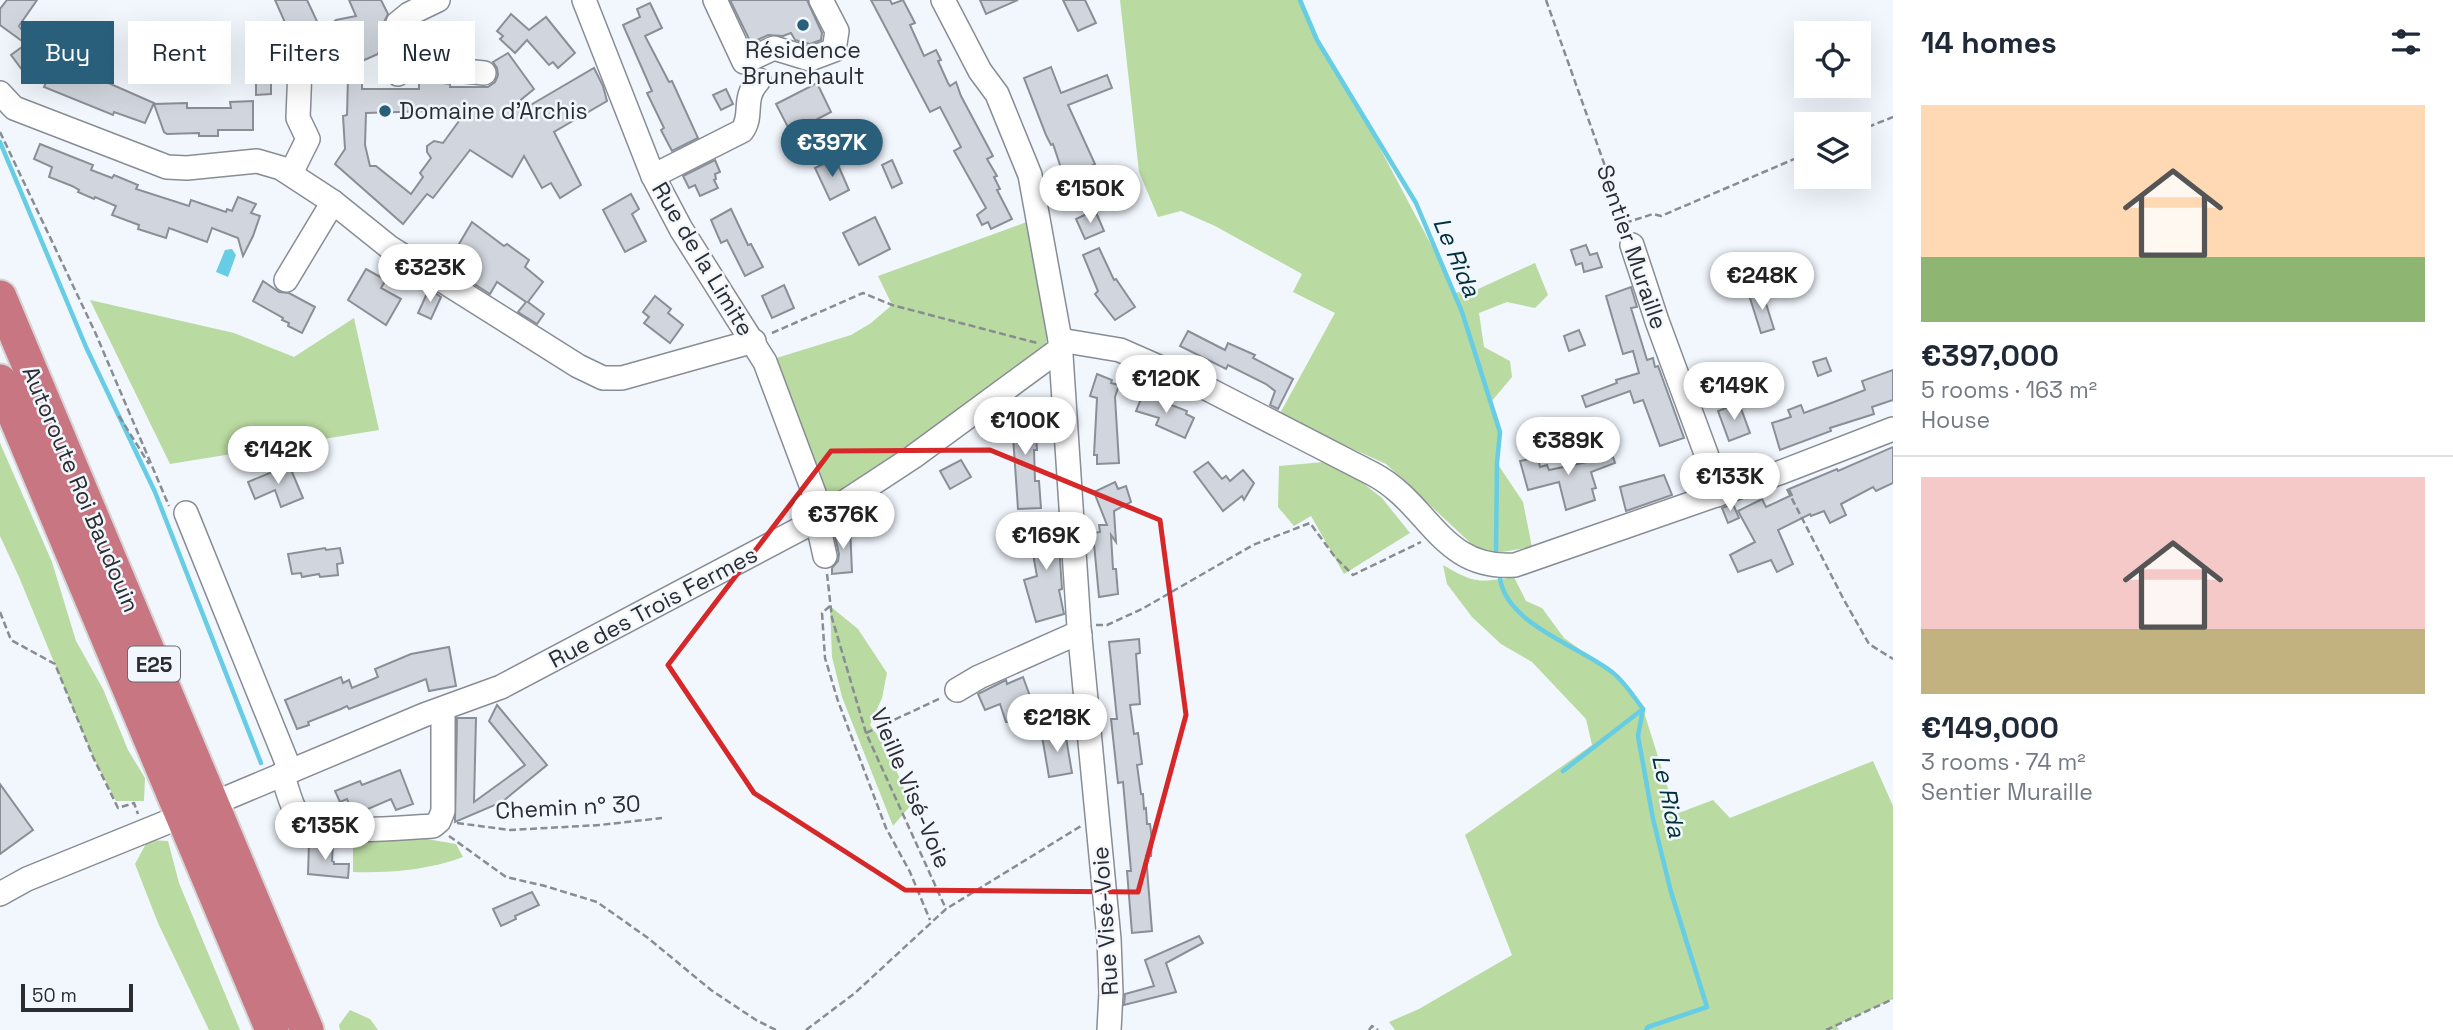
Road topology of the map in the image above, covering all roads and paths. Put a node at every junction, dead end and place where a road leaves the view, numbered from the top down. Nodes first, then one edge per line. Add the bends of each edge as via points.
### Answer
1 (435, 0) edge
2 (584, 0) edge
3 (715, 0) edge
4 (821, 0) edge
5 (943, 0) edge
6 (1546, 0) edge
7 (485, 73) dead end
8 (759, 79) dead end
9 (299, 84) edge
10 (0, 93) edge
11 (1893, 117) edge
12 (1871, 126) edge
13 (0, 132) edge
14 (1794, 159) edge
15 (291, 173) junction
16 (653, 176) junction
17 (333, 202) junction
18 (1629, 234) junction
19 (286, 279) dead end
20 (0, 297) edge
21 (754, 341) junction
22 (1060, 344) junction
23 (0, 381) edge
24 (119, 416) dead end
25 (1893, 429) edge
26 (1779, 473) junction
27 (1717, 495) junction
28 (186, 513) dead end
29 (820, 519) junction
30 (1439, 533) junction
31 (825, 555) joint
32 (830, 606) junction
33 (0, 612) edge
34 (1079, 631) junction
35 (1893, 659) edge
36 (957, 690) joint
37 (443, 709) junction
38 (866, 733) junction
39 (286, 772) junction
40 (229, 797) dead end
41 (1097, 813) junction
42 (663, 818) dead end
43 (165, 823) dead end
44 (433, 826) junction
45 (134, 836) junction
46 (0, 894) edge
47 (946, 909) junction
48 (931, 922) junction
49 (1893, 999) edge
50 (272, 1030) edge
51 (307, 1030) edge
52 (776, 1030) edge
53 (807, 1030) edge
54 (1109, 1030) edge
55 (1368, 1030) edge
56 (1378, 1030) edge
57 (1826, 1030) edge

1 - 7 street via 398,23 397,69
2 - 16 street, Rue de la Limite
3 - 4 street via 744,62 774,48 810,59 834,50 837,31
5 - 22 street, Rue Visé-Voie via 997,94 1030,175
6 - 18 path, Sentier Muraille
8 - 16 street via 751,88 742,131
9 - 15 street via 298,118 308,139
10 - 15 street via 14,108 167,167 257,161
11 - 12 path
13 - 24 path via 95,332 155,473
14 - 18 path via 1661,216 1653,214
15 - 17 street
16 - 21 street, Rue de la Limite via 681,229
17 - 19 street
17 - 21 street via 389,247 603,378 622,378
18 - 27 street, Sentier Muraille
20 - 51 highway, Autoroute Roi Baudouin / E25
21 - 22 path via 863,293 892,305
21 - 29 street, Rue de la Limite
22 - 29 street, Rue des Trois Fermes via 912,457
22 - 30 street via 1120,350 1202,386 1386,481
22 - 34 street, Rue Visé-Voie
23 - 50 highway, Autoroute Roi Baudouin / E25
25 - 26 street
26 - 27 street
26 - 35 path via 1869,644
27 - 30 street via 1515,565 1475,561
28 - 39 street
29 - 31 street, Rue de la Limite
29 - 37 street, Rue des Trois Fermes via 501,687
30 - 34 path via 1353,575 1310,523 1253,545 1182,588 1107,625
31 - 32 path, Vieille Visé-Voie
32 - 38 path, Vieille Visé-Voie
32 - 48 path via 822,613 825,659 838,701 886,828
33 - 45 path via 11,640 55,664 118,808 134,803 142,823 130,829
34 - 36 street
34 - 41 street, Rue Visé-Voie
36 - 38 path
37 - 39 street, Rue des Trois Fermes
37 - 44 street via 443,811
38 - 47 path, Vieille Visé-Voie
39 - 40 street, Rue des Trois Fermes
39 - 44 street via 297,814 310,825 345,829
41 - 47 path
41 - 54 street, Rue Visé-Voie via 1111,993
42 - 44 path, Chemin n° 30 via 510,830 458,823
43 - 45 street
44 - 52 path via 506,877 597,902 710,990
45 - 46 street
47 - 48 path
48 - 53 path via 855,993
49 - 57 path
55 - 56 path via 1372,1026

